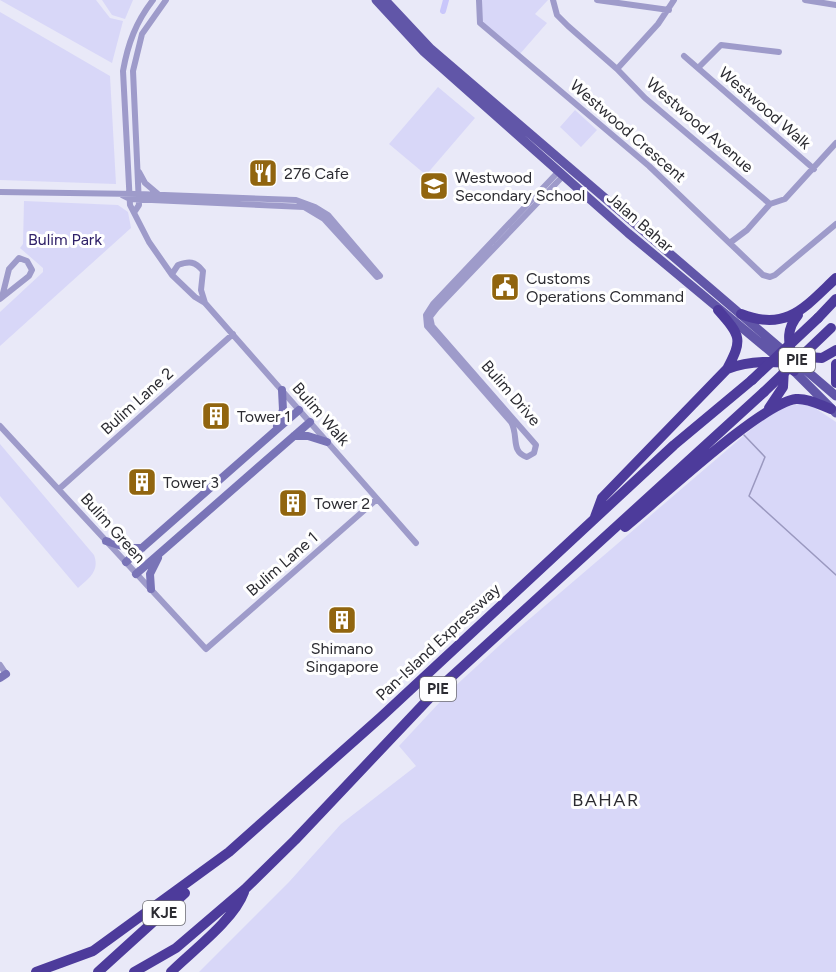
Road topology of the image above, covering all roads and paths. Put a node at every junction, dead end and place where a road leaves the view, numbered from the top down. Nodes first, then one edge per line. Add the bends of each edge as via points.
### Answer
1 (153, 0) edge
2 (166, 0) edge
3 (376, 0) edge
4 (385, 0) edge
5 (479, 0) edge
6 (553, 0) edge
7 (597, 0) edge
8 (674, 0) edge
9 (805, 0) edge
10 (836, 4) edge
11 (669, 10) junction
12 (779, 52) dead end
13 (684, 56) dead end
14 (698, 68) junction
15 (617, 69) junction
16 (836, 143) edge
17 (138, 169) junction
18 (814, 169) junction
19 (562, 173) junction
20 (0, 192) edge
21 (160, 195) junction
22 (130, 196) junction
23 (138, 197) junction
24 (770, 204) junction
25 (135, 212) junction
26 (633, 223) junction
27 (836, 224) edge
28 (628, 233) junction
29 (731, 242) junction
30 (159, 254) junction
31 (178, 265) junction
32 (171, 274) junction
33 (836, 278) edge
34 (1, 298) edge
35 (836, 300) edge
36 (206, 303) junction
37 (804, 308) junction
38 (718, 310) junction
39 (741, 314) junction
40 (833, 326) edge
41 (233, 334) junction
42 (836, 350) edge
43 (787, 359) junction
44 (836, 364) edge
45 (727, 369) junction
46 (836, 383) edge
47 (282, 390) junction
48 (836, 396) edge
49 (299, 410) junction
50 (834, 411) edge
51 (763, 414) junction
52 (310, 422) junction
53 (0, 426) edge
54 (274, 432) junction
55 (294, 436) junction
56 (327, 442) junction
57 (58, 489) junction
58 (377, 499) junction
59 (595, 517) junction
60 (106, 541) junction
61 (416, 543) dead end
62 (142, 548) junction
63 (592, 548) junction
64 (161, 552) junction
65 (126, 562) junction
66 (136, 574) junction
67 (151, 589) junction
68 (206, 649) joint
69 (0, 665) edge
70 (3, 676) edge
71 (229, 852) junction
72 (245, 889) junction
73 (36, 972) edge
74 (98, 972) edge
75 (134, 972) edge
76 (171, 972) edge

1 - 22 street, Bulim Walk via 135,25 123,71
2 - 17 street via 150,19 136,52 133,88
3 - 19 main road, Jalan Bahar via 424,52
4 - 26 main road, Jalan Bahar via 431,49
5 - 29 street, Westwood Crescent via 481,24 633,152
6 - 15 street, Westwood Avenue via 557,15
7 - 11 street
8 - 11 street
9 - 10 street
11 - 15 street
12 - 14 street, Westwood Walk via 721,45
13 - 14 street, Westwood Walk
14 - 18 street, Westwood Walk
15 - 24 street, Westwood Avenue via 645,98
16 - 18 street
17 - 21 street via 145,183
17 - 23 street
18 - 24 street via 785,199
19 - 19 street, Bulim Drive via 430,318 432,326 536,445 534,453 523,457 515,447 511,422 427,326 426,315
19 - 28 main road, Jalan Bahar
20 - 22 street
21 - 23 street
21 - 23 street via 296,200 309,204 328,215 380,276 324,219 304,207
22 - 23 street
22 - 25 street, Bulim Walk
23 - 25 street
24 - 29 street
25 - 30 street, Bulim Walk via 145,236
26 - 28 main road via 626,226
26 - 39 main road, Jalan Bahar
27 - 29 street, Westwood Crescent via 770,277 742,258
28 - 38 main road, Jalan Bahar
30 - 31 street, Bulim Walk
30 - 32 street, Bulim Walk
31 - 32 street
31 - 36 street, Bulim Walk via 198,264 203,271 201,290
32 - 36 street, Bulim Walk
33 - 37 highway
34 - 34 street via 13,263 19,258 27,261 32,270 29,276
35 - 59 highway, Pan-Island Expressway / PIE, bridge via 752,380
36 - 41 street, Bulim Walk
37 - 39 highway via 788,318 772,321
37 - 43 highway via 789,329
38 - 43 main road, Jalan Bahar
38 - 45 highway via 738,336 739,346
39 - 43 main road, Jalan Bahar
40 - 63 highway, Pan-Island Expressway / PIE, bridge
41 - 47 street, Bulim Walk
41 - 57 street, Bulim Lane 2
42 - 43 highway via 822,358
43 - 45 highway via 744,363
43 - 48 main road, Jalan Bahar
43 - 50 main road, Jalan Bahar
43 - 51 highway via 783,387
44 - 46 highway
45 - 59 highway via 607,492
47 - 49 street, Bulim Walk
47 - 54 street via 283,410
49 - 52 street, Bulim Walk
49 - 54 street
50 - 51 highway via 797,399
51 - 63 highway via 620,531
52 - 55 street
52 - 56 street, Bulim Walk
53 - 57 street, Bulim Green
54 - 62 street
55 - 56 street
55 - 64 street
56 - 58 street, Bulim Walk
57 - 60 street, Bulim Green
58 - 61 street, Bulim Walk
58 - 68 street, Bulim Lane 1
59 - 71 highway, Pan-Island Expressway / PIE via 381,717
60 - 62 street
60 - 65 street, Bulim Green
62 - 65 street
63 - 72 highway, Pan-Island Expressway / PIE via 436,690
64 - 66 street
64 - 67 street via 153,566
65 - 66 street, Bulim Green
66 - 67 street, Bulim Green
67 - 68 street, Bulim Green
69 - 70 street
71 - 73 highway, Pan-Island Expressway / PIE via 93,951
71 - 74 highway, KJE
72 - 75 highway, Pan-Island Expressway / PIE via 176,948
72 - 76 highway, KJE via 238,905

